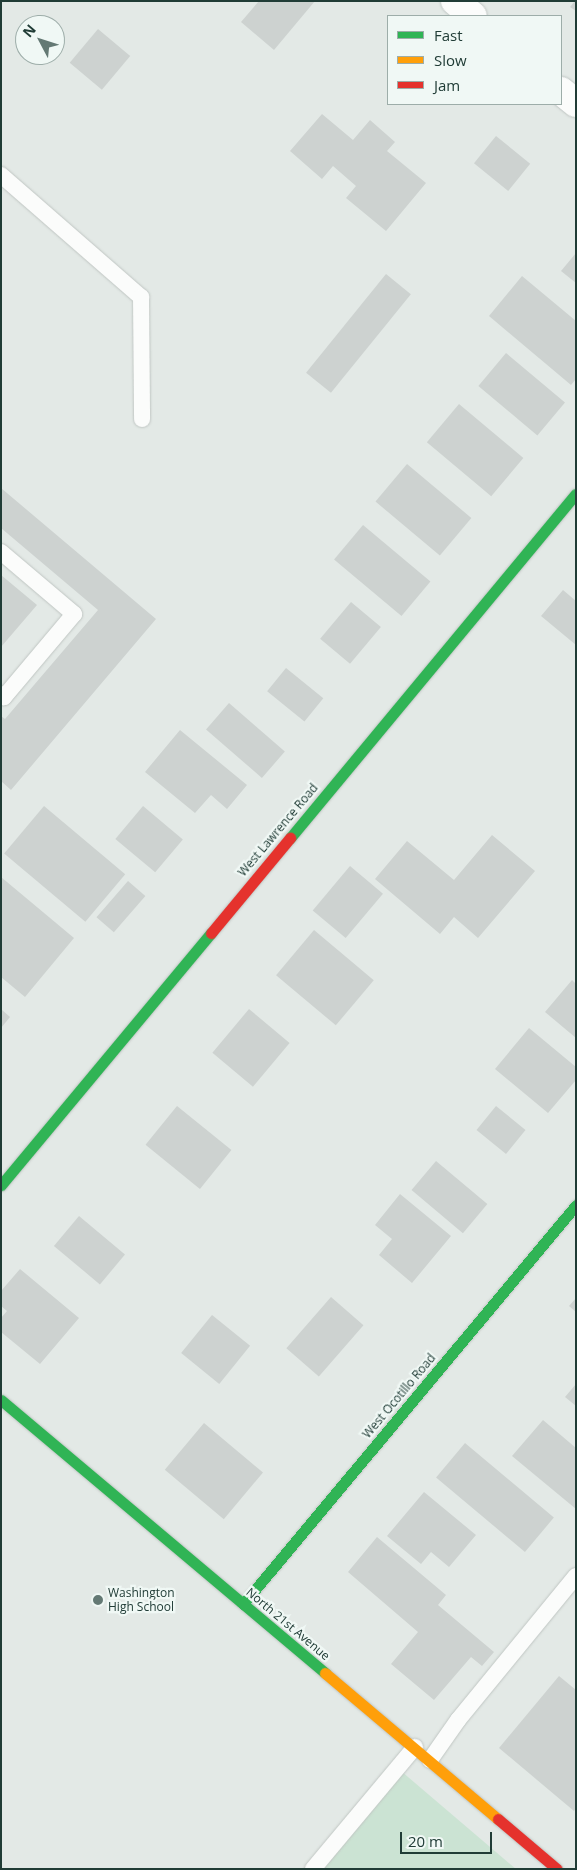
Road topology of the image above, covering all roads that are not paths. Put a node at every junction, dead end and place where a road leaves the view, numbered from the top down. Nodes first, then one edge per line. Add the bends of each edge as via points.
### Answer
1 (455, 1) edge
2 (472, 15) edge
3 (562, 91) edge
4 (576, 103) edge
5 (1, 175) edge
6 (142, 419) dead end
7 (576, 494) edge
8 (1, 552) edge
9 (1, 694) edge
10 (1, 1185) edge
11 (576, 1205) edge
12 (1, 1400) edge
13 (576, 1576) edge
14 (243, 1604) junction
15 (415, 1747) junction
16 (430, 1760) junction
17 (313, 1869) edge
18 (557, 1869) edge

1 - 2 street
3 - 4 street
5 - 6 lane via 141,297
7 - 10 street, West Lawrence Road
8 - 9 lane via 74,614 4,696
11 - 14 street, West Ocotillo Road
12 - 14 street, North 21st Avenue
13 - 16 lane via 458,1720
14 - 15 street, North 21st Avenue
15 - 16 street, North 21st Avenue
15 - 17 lane
16 - 18 street, North 21st Avenue

